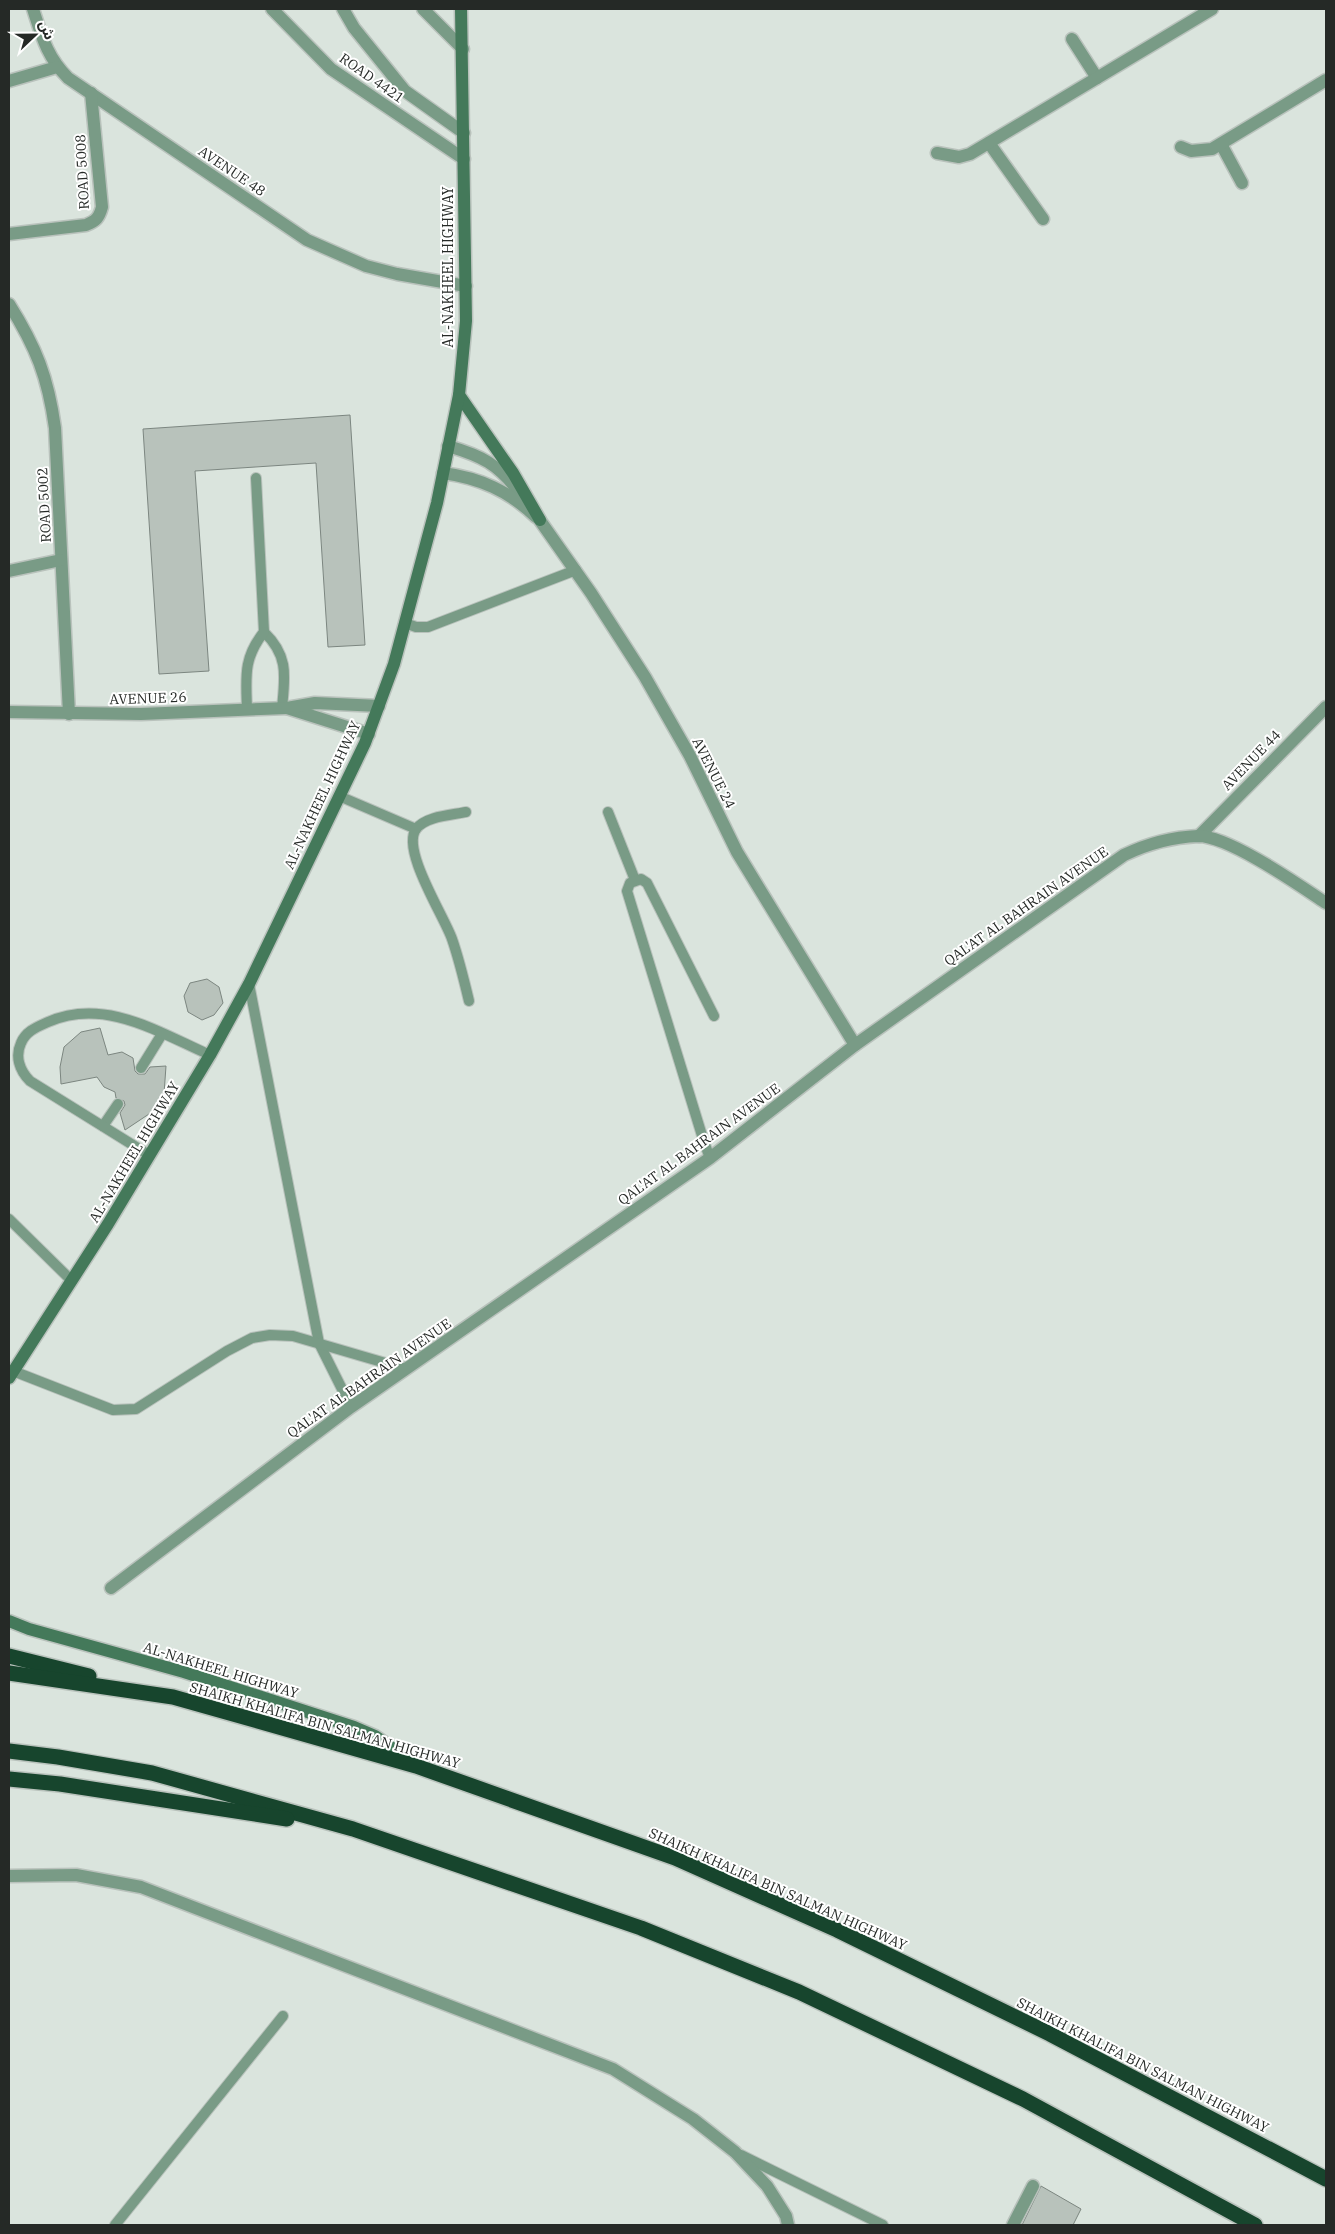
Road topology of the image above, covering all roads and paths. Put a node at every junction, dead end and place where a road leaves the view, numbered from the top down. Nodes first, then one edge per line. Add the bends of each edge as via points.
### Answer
1 (33, 9) edge
2 (272, 9) edge
3 (343, 9) edge
4 (423, 9) edge
5 (461, 9) edge
6 (1212, 9) edge
7 (1072, 39) dead end
8 (463, 49) junction
9 (56, 67) junction
10 (1097, 78) junction
11 (1326, 80) edge
12 (9, 81) edge
13 (92, 93) junction
14 (464, 133) junction
15 (989, 143) junction
16 (1221, 144) junction
17 (1181, 147) dead end
18 (937, 153) dead end
19 (464, 159) junction
20 (1242, 183) dead end
21 (1043, 219) dead end
22 (9, 234) edge
23 (466, 286) junction
24 (9, 304) edge
25 (459, 394) junction
26 (448, 446) junction
27 (443, 473) junction
28 (256, 478) dead end
29 (540, 520) junction
30 (61, 560) junction
31 (576, 570) junction
32 (9, 571) edge
33 (405, 622) junction
34 (264, 632) junction
35 (379, 706) junction
36 (1326, 707) edge
37 (285, 708) junction
38 (247, 709) junction
39 (9, 712) edge
40 (69, 714) junction
41 (369, 734) junction
42 (339, 796) junction
43 (466, 812) dead end
44 (608, 812) dead end
45 (416, 829) junction
46 (1199, 836) junction
47 (635, 880) junction
48 (1326, 903) edge
49 (249, 984) junction
50 (469, 1001) dead end
51 (714, 1016) dead end
52 (162, 1034) junction
53 (855, 1045) junction
54 (210, 1055) junction
55 (141, 1068) dead end
56 (118, 1104) dead end
57 (103, 1126) junction
58 (149, 1155) junction
59 (710, 1158) junction
60 (9, 1219) edge
61 (72, 1281) junction
62 (319, 1343) junction
63 (406, 1369) junction
64 (10, 1372) edge
65 (351, 1407) junction
66 (111, 1588) dead end
67 (9, 1621) edge
68 (9, 1656) edge
69 (9, 1674) edge
70 (160, 1694) junction
71 (9, 1751) edge
72 (416, 1766) junction
73 (9, 1779) edge
74 (353, 1829) junction
75 (9, 1876) edge
76 (283, 2016) dead end
77 (735, 2152) junction
78 (1326, 2179) edge
79 (1033, 2186) dead end
80 (115, 2225) edge
81 (788, 2225) edge
82 (883, 2225) edge
83 (1013, 2225) edge
84 (1255, 2225) edge

1 - 9 street, AVENUE 48 via 48,54
2 - 19 street, ROAD 4421 via 331,69
3 - 14 street via 354,28 405,91
4 - 8 street
5 - 8 street, AL-NAKHEEL HIGHWAY
6 - 10 street
7 - 10 street
8 - 14 street, AL-NAKHEEL HIGHWAY
9 - 12 street
9 - 13 street, AVENUE 48
10 - 15 street
11 - 16 street
13 - 22 street, ROAD 5008 via 102,207 100,216 86,225
13 - 23 street, AVENUE 48 via 307,240 374,268
14 - 19 street, AL-NAKHEEL HIGHWAY
15 - 18 street via 959,157
15 - 21 street
16 - 17 street via 1202,152
16 - 20 street
19 - 23 street, AL-NAKHEEL HIGHWAY
23 - 25 street, AL-NAKHEEL HIGHWAY
24 - 30 street, ROAD 5002 via 41,363 50,395 55,428
25 - 26 street, AL-NAKHEEL HIGHWAY
25 - 29 street via 513,473
26 - 27 street, AL-NAKHEEL HIGHWAY
26 - 29 street, AVENUE 24 via 484,458 498,467
27 - 29 street, AVENUE 24 via 465,476 505,492
27 - 33 street, AL-NAKHEEL HIGHWAY
28 - 34 lane
29 - 31 street, AVENUE 24
30 - 32 street
30 - 40 street, ROAD 5002
31 - 33 lane via 428,627 416,627
31 - 53 street, AVENUE 24 via 645,677 690,756 737,852
33 - 35 street, AL-NAKHEEL HIGHWAY
34 - 37 lane via 280,650 284,661
34 - 38 lane via 250,653 247,665
35 - 37 street, AVENUE 26 via 315,703
35 - 41 street, AL-NAKHEEL HIGHWAY
36 - 46 street, AVENUE 44
37 - 38 street, AVENUE 26
37 - 41 street, AVENUE 26
38 - 40 street, AVENUE 26
39 - 40 street, AVENUE 26
41 - 42 street, AL-NAKHEEL HIGHWAY
42 - 45 lane
42 - 49 street, AL-NAKHEEL HIGHWAY
43 - 45 lane via 431,820
44 - 47 lane
45 - 50 lane via 413,839 417,861 453,940
46 - 48 street, QAL'AT AL BAHRAIN AVENUE via 1249,856
46 - 53 street, QAL'AT AL BAHRAIN AVENUE via 1142,846 1124,855
47 - 51 lane via 647,883
47 - 59 lane via 627,891
49 - 54 street, AL-NAKHEEL HIGHWAY
49 - 62 lane
52 - 54 lane
52 - 55 lane
52 - 57 lane via 123,1018 94,1012 56,1019 25,1036 18,1051 24,1075
53 - 59 street, QAL'AT AL BAHRAIN AVENUE
54 - 58 street, AL-NAKHEEL HIGHWAY
56 - 57 lane
57 - 58 lane
58 - 61 street, AL-NAKHEEL HIGHWAY
59 - 63 street, QAL'AT AL BAHRAIN AVENUE
60 - 61 lane
61 - 64 street, AL-NAKHEEL HIGHWAY
62 - 63 lane
62 - 64 lane via 293,1336 252,1338 136,1409 113,1410
62 - 65 lane
63 - 65 street, QAL'AT AL BAHRAIN AVENUE
65 - 66 street, QAL'AT AL BAHRAIN AVENUE
67 - 72 street, AL-NAKHEEL HIGHWAY via 184,1672 354,1728 375,1736
68 - 70 highway
69 - 70 highway, SHAIKH KHALIFA BIN SALMAN HIGHWAY
70 - 72 highway, SHAIKH KHALIFA BIN SALMAN HIGHWAY
71 - 74 highway via 152,1774
72 - 78 highway, SHAIKH KHALIFA BIN SALMAN HIGHWAY via 675,1858 837,1930 1050,2034
73 - 74 highway
74 - 84 highway via 642,1928 799,1992 1023,2099
75 - 77 street via 76,1875 141,1887 209,1912 613,2069 693,2119
76 - 80 lane
77 - 81 street via 767,2186 786,2216
77 - 82 lane
79 - 83 street

